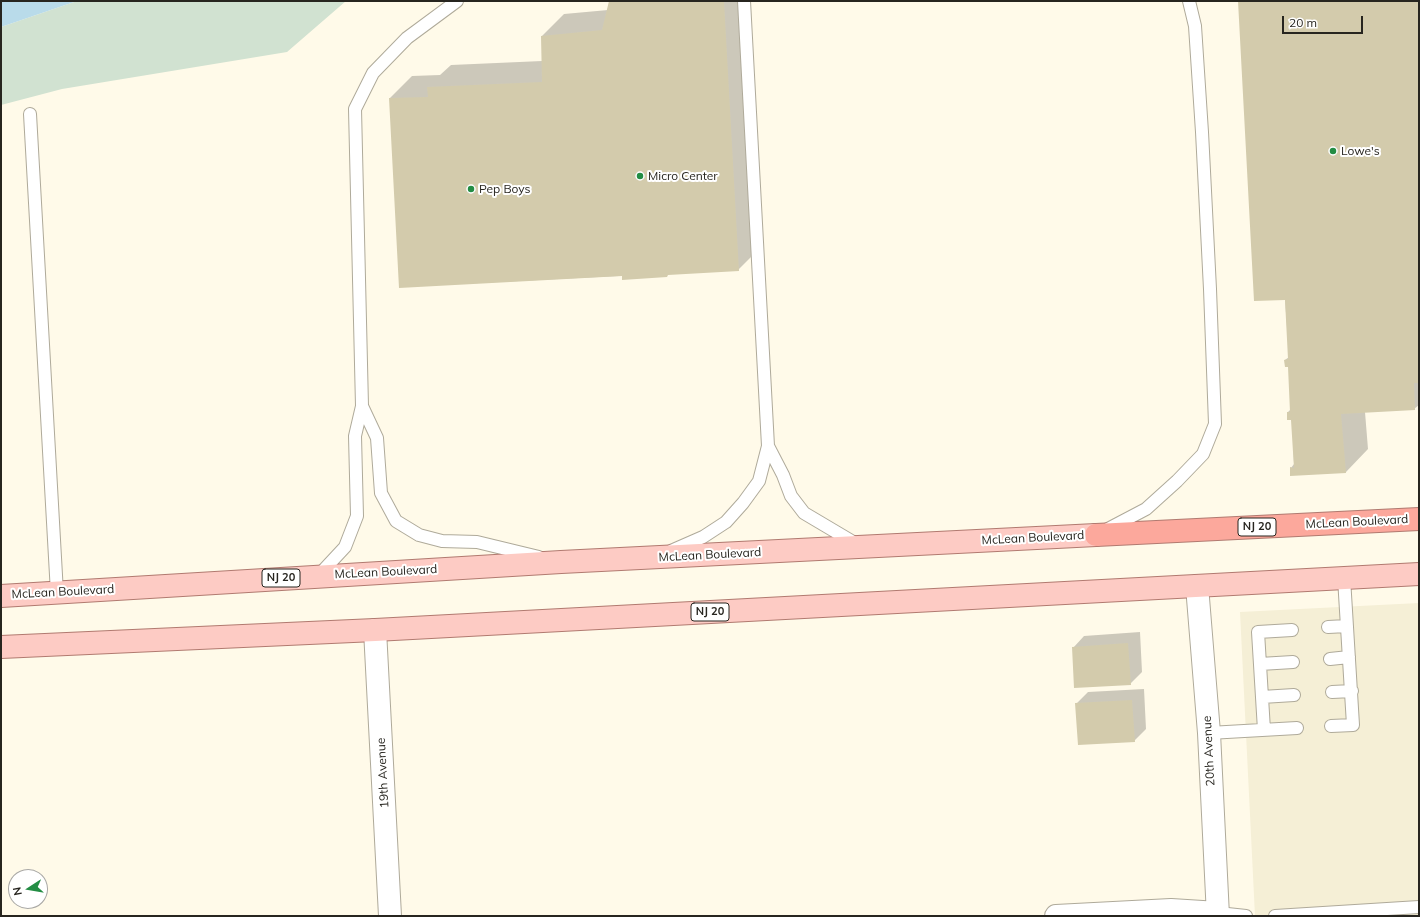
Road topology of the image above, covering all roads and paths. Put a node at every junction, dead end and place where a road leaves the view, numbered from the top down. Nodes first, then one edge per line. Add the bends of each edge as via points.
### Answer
1 (457, 1) edge
2 (744, 1) edge
3 (1189, 1) edge
4 (30, 114) dead end
5 (362, 406) junction
6 (768, 446) junction
7 (1419, 519) edge
8 (1096, 535) junction
9 (862, 547) junction
10 (658, 557) junction
11 (562, 562) junction
12 (1419, 574) edge
13 (318, 576) junction
14 (1344, 578) junction
15 (1197, 586) junction
16 (57, 593) junction
17 (1, 596) edge
18 (1347, 626) junction
19 (1328, 627) dead end
20 (375, 630) junction
21 (1292, 630) dead end
22 (1, 647) edge
23 (1349, 657) junction
24 (1330, 659) dead end
25 (1293, 662) dead end
26 (1260, 664) junction
27 (1352, 691) junction
28 (1332, 692) dead end
29 (1294, 695) dead end
30 (1262, 697) junction
31 (1331, 726) dead end
32 (1297, 728) dead end
33 (1264, 730) junction
34 (1209, 733) junction
35 (1419, 906) edge
36 (1218, 914) edge
37 (390, 916) edge
38 (1056, 916) edge
39 (1246, 916) edge
40 (1275, 916) edge

1 - 5 lane via 407,38 373,73 355,109
2 - 6 lane
3 - 8 lane via 1195,26 1207,214 1215,424 1203,454 1177,481 1146,509
4 - 16 lane
5 - 11 lane via 377,438 381,493 396,521 419,535 442,542 477,542
5 - 13 lane via 355,436 357,516 345,547
6 - 9 lane via 791,496 804,513
6 - 10 lane via 759,481 726,522 703,537
7 - 8 highway, McLean Boulevard / NJ 20
8 - 9 main road, McLean Boulevard / NJ 20
9 - 10 main road, McLean Boulevard / NJ 20
10 - 11 main road, McLean Boulevard / NJ 20
11 - 13 main road, McLean Boulevard / NJ 20
12 - 14 main road, NJ 20
13 - 16 main road, McLean Boulevard / NJ 20
14 - 15 main road, NJ 20
14 - 18 lane
15 - 20 main road, NJ 20
15 - 34 street, 20th Avenue
16 - 17 main road, McLean Boulevard / NJ 20
18 - 19 lane
18 - 23 lane
20 - 22 main road, NJ 20
20 - 37 street, 19th Avenue
21 - 26 lane via 1258,632
23 - 24 lane
23 - 27 lane
25 - 26 lane
26 - 30 lane
27 - 28 lane
27 - 31 lane via 1353,725
29 - 30 lane
30 - 33 lane
32 - 33 lane
33 - 34 lane
34 - 36 street, 20th Avenue
35 - 40 lane
36 - 38 street via 1171,910
36 - 39 lane

